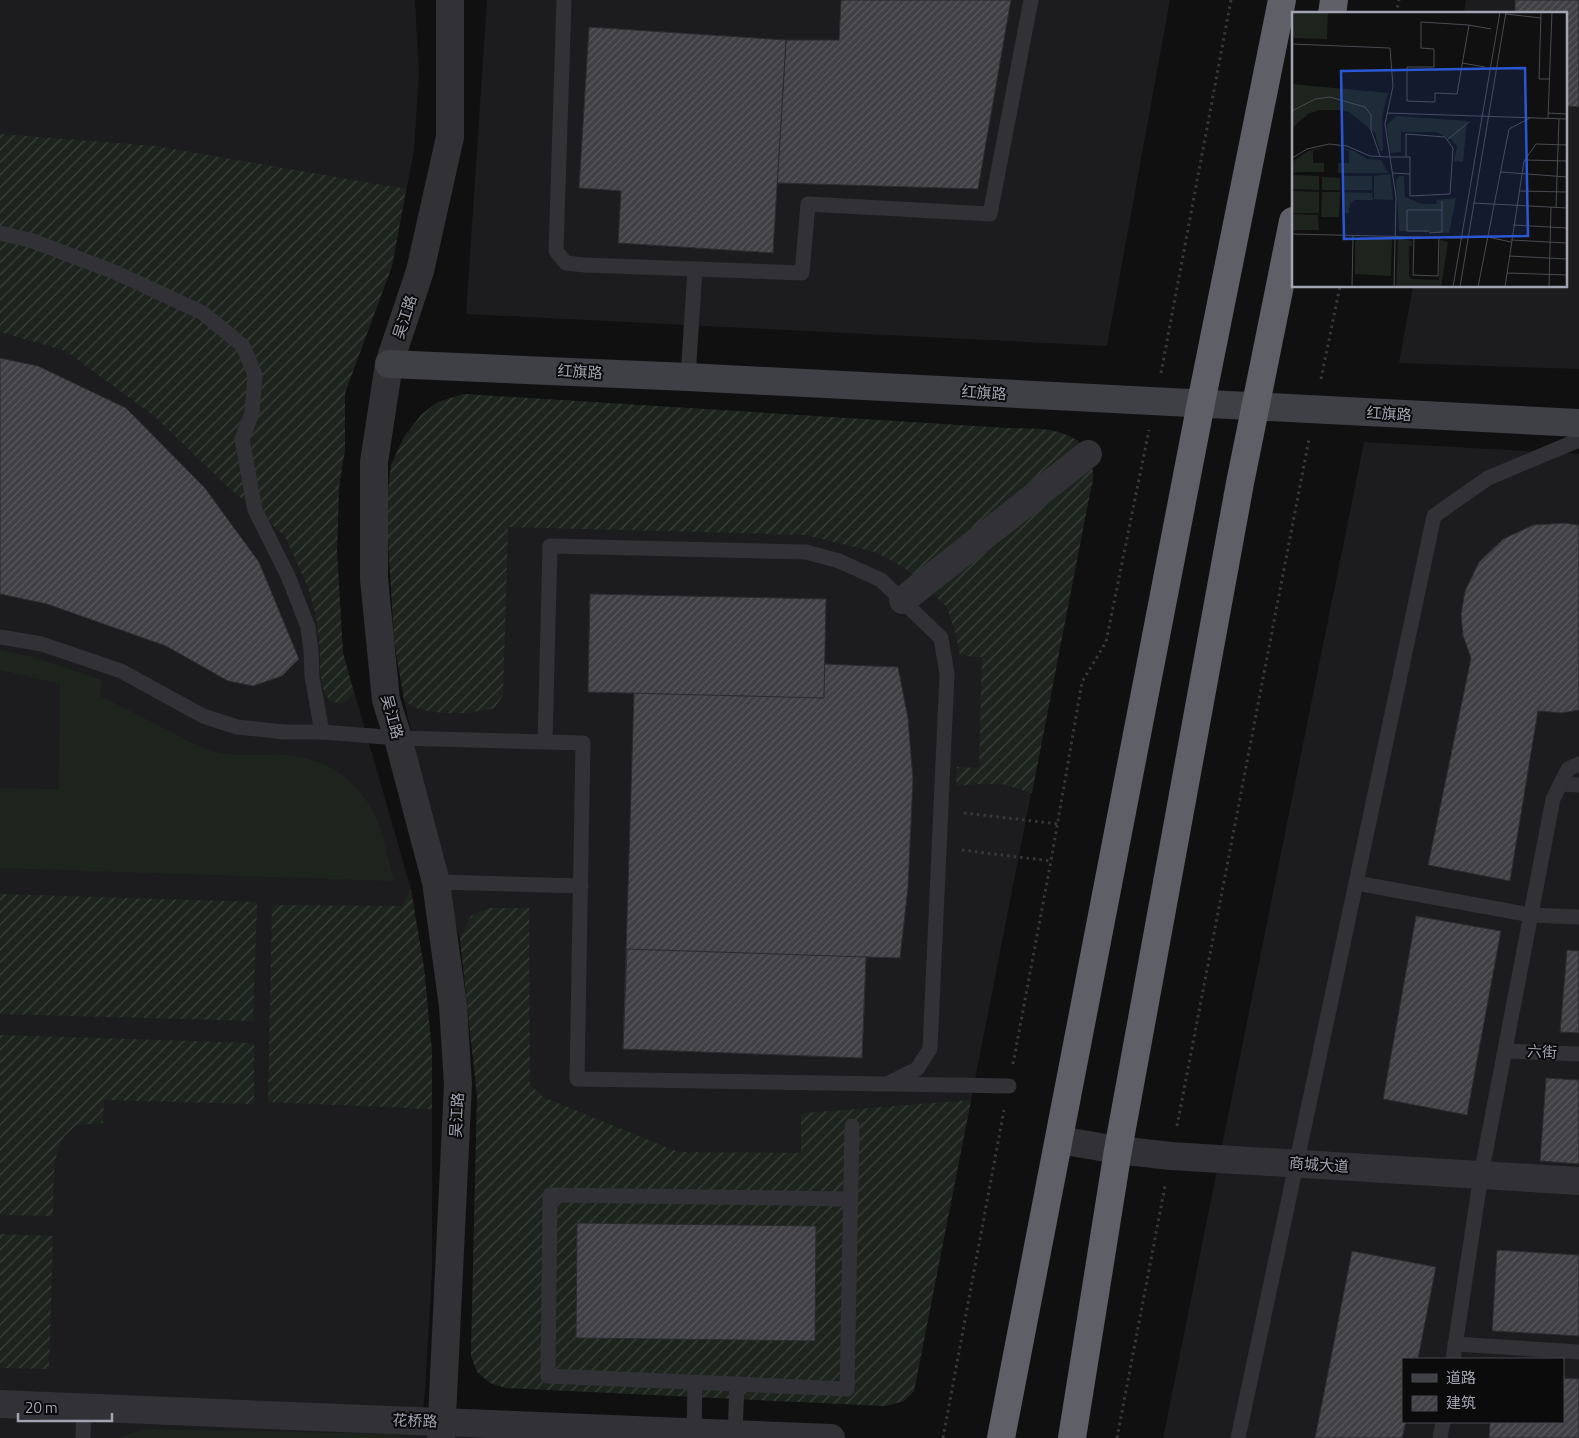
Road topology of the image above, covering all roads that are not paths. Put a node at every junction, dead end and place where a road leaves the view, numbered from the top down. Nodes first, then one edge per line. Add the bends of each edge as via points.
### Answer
1 (450, 0) edge
2 (564, 0) edge
3 (1031, 0) edge
4 (1282, 0) edge
5 (1292, 226) edge
6 (0, 233) edge
7 (695, 269) junction
8 (390, 364) junction
9 (688, 377) junction
10 (1201, 403) junction
11 (1255, 405) junction
12 (1579, 424) edge
13 (1579, 440) edge
14 (1088, 454) dead end
15 (903, 600) junction
16 (0, 637) edge
17 (322, 732) junction
18 (398, 738) junction
19 (544, 742) junction
20 (1579, 764) edge
21 (1561, 784) junction
22 (1579, 785) edge
23 (436, 882) junction
24 (1356, 883) junction
25 (581, 886) junction
26 (1531, 915) junction
27 (1579, 917) edge
28 (1505, 1051) junction
29 (1579, 1054) edge
30 (887, 1084) junction
31 (1009, 1086) road end
32 (852, 1126) dead end
33 (1059, 1140) junction
34 (1118, 1150) junction
35 (1296, 1163) junction
36 (1481, 1175) junction
37 (1579, 1181) edge
38 (850, 1199) junction
39 (1454, 1352) edge
40 (1579, 1352) edge
41 (695, 1382) junction
42 (737, 1384) junction
43 (0, 1404) edge
44 (84, 1408) junction
45 (1443, 1423) edge
46 (441, 1430) edge
47 (694, 1433) junction
48 (600, 1434) edge
49 (735, 1434) junction
50 (83, 1438) edge
51 (818, 1438) edge
52 (831, 1438) edge
53 (1001, 1438) edge
54 (1072, 1438) edge
55 (1238, 1438) edge
56 (1440, 1438) edge

1 - 8 street, 吴江路 via 450,137 420,271
2 - 7 lane via 556,251 566,263
3 - 7 lane via 990,214 808,204 802,273
4 - 10 highway
5 - 11 highway
6 - 17 lane via 34,241 117,273 204,313 243,346 255,375 252,413 242,439 255,510 288,576 308,627 312,677
7 - 9 lane
8 - 9 street, 红旗路
8 - 18 street, 吴江路 via 374,462 374,579 386,700
9 - 10 street, 红旗路
10 - 11 street, 红旗路
10 - 33 highway
11 - 12 street, 红旗路
11 - 34 highway
13 - 24 lane via 1488,478 1434,516
14 - 15 street
15 - 19 lane via 881,580 839,561 806,552 550,546
15 - 30 lane via 941,638 946,674 930,1049 917,1069
16 - 17 lane via 42,644 121,671 203,716 237,727
17 - 18 lane
18 - 19 lane
18 - 23 street, 吴江路
19 - 25 lane via 583,743
20 - 21 lane via 1568,769
21 - 22 lane
21 - 26 lane via 1554,799
23 - 25 lane
23 - 46 street, 吴江路 via 453,1006 458,1084
24 - 26 lane
24 - 35 lane
25 - 30 lane via 577,1079
26 - 27 lane
26 - 28 lane
28 - 29 lane, 六街
28 - 36 lane
30 - 31 lane
32 - 38 lane
33 - 34 street, 商城大道
33 - 53 highway
34 - 35 street, 商城大道
34 - 54 highway
35 - 36 street, 商城大道
35 - 55 lane
36 - 37 street, 商城大道
36 - 39 lane
38 - 41 lane via 550,1195 548,1376
38 - 42 lane via 847,1389
39 - 40 lane
41 - 42 lane
41 - 47 lane
42 - 49 lane
43 - 44 street, 花桥路
44 - 46 street, 花桥路
44 - 50 lane
45 - 56 lane
46 - 48 street, 花桥路
47 - 48 street, 花桥路
47 - 49 street, 花桥路
49 - 51 street, 花桥路
51 - 52 street, 花桥路

